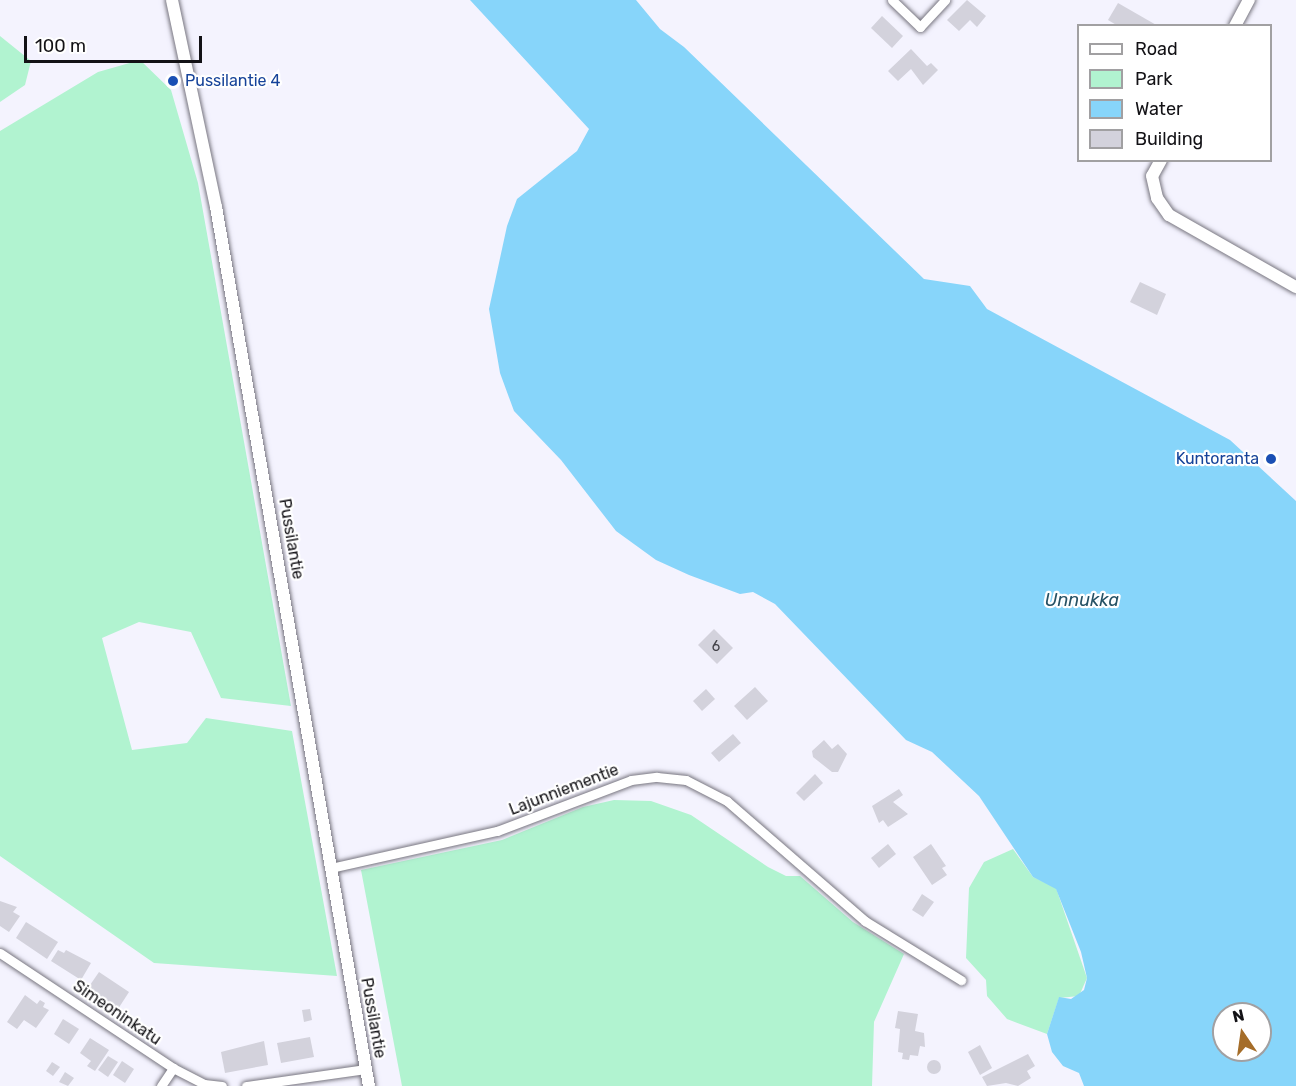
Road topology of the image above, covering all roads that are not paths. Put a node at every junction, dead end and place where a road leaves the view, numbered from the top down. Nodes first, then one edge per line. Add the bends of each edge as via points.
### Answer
1 (172, 0) edge
2 (892, 0) edge
3 (945, 0) edge
4 (1249, 0) edge
5 (1236, 24) edge
6 (1160, 162) edge
7 (1296, 287) edge
8 (331, 868) junction
9 (0, 953) edge
10 (961, 980) dead end
11 (173, 1068) junction
12 (365, 1070) junction
13 (161, 1086) edge
14 (222, 1086) edge
15 (246, 1086) edge
16 (369, 1086) edge

1 - 8 street, Pussilantie via 216,207
2 - 3 street via 920,27
4 - 5 street
6 - 7 street via 1152,176 1157,198 1169,216
8 - 10 street, Lajunniementie via 496,831 631,780 686,780 727,801 865,921
8 - 12 street, Pussilantie
9 - 11 street, Simeoninkatu
11 - 13 street
11 - 14 street, Simeoninkatu via 204,1084
12 - 15 street
12 - 16 street, Pussilantie

